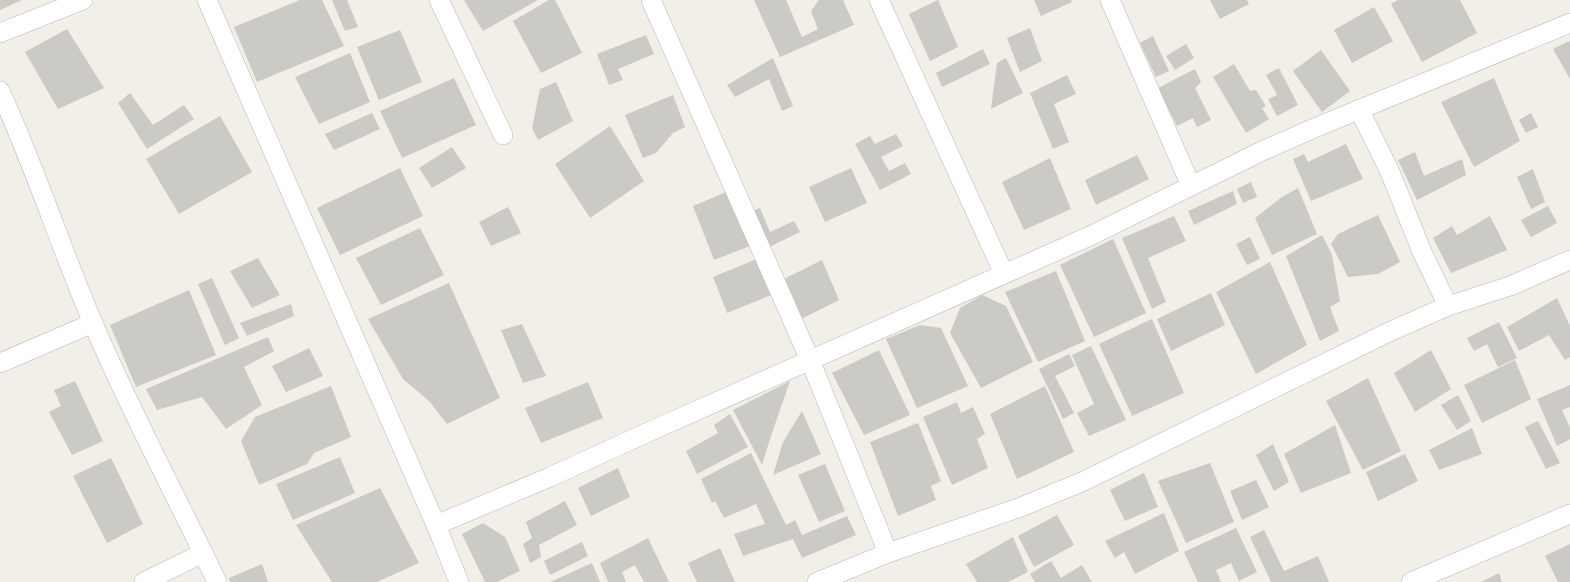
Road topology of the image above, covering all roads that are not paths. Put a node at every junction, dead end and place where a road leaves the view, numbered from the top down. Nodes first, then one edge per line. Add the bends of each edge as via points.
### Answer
1 (84, 0) edge
2 (207, 0) edge
3 (439, 0) edge
4 (651, 0) edge
5 (879, 0) edge
6 (1110, 0) edge
7 (1570, 23) edge
8 (0, 33) edge
9 (0, 92) edge
10 (1359, 109) junction
11 (503, 135) dead end
12 (1191, 186) junction
13 (1568, 267) edge
14 (1004, 274) junction
15 (1448, 306) junction
16 (93, 323) junction
17 (810, 360) junction
18 (0, 363) edge
19 (1570, 514) edge
20 (436, 525) junction
21 (203, 553) junction
22 (888, 553) junction
23 (1441, 576) edge
24 (144, 582) edge
25 (216, 582) edge
26 (459, 582) edge
27 (817, 582) edge
28 (1411, 582) edge

1 - 8 street
2 - 20 street
3 - 11 street
4 - 17 street
5 - 14 street
6 - 12 street
7 - 10 street
9 - 16 street
10 - 12 street
10 - 15 street
12 - 14 street
13 - 15 street
14 - 17 street
15 - 22 street via 1084,481 1021,507
16 - 18 street
16 - 21 street
17 - 20 street via 550,478
17 - 22 street
19 - 23 street
20 - 26 street
21 - 24 street
21 - 25 street
22 - 27 street
23 - 28 street

